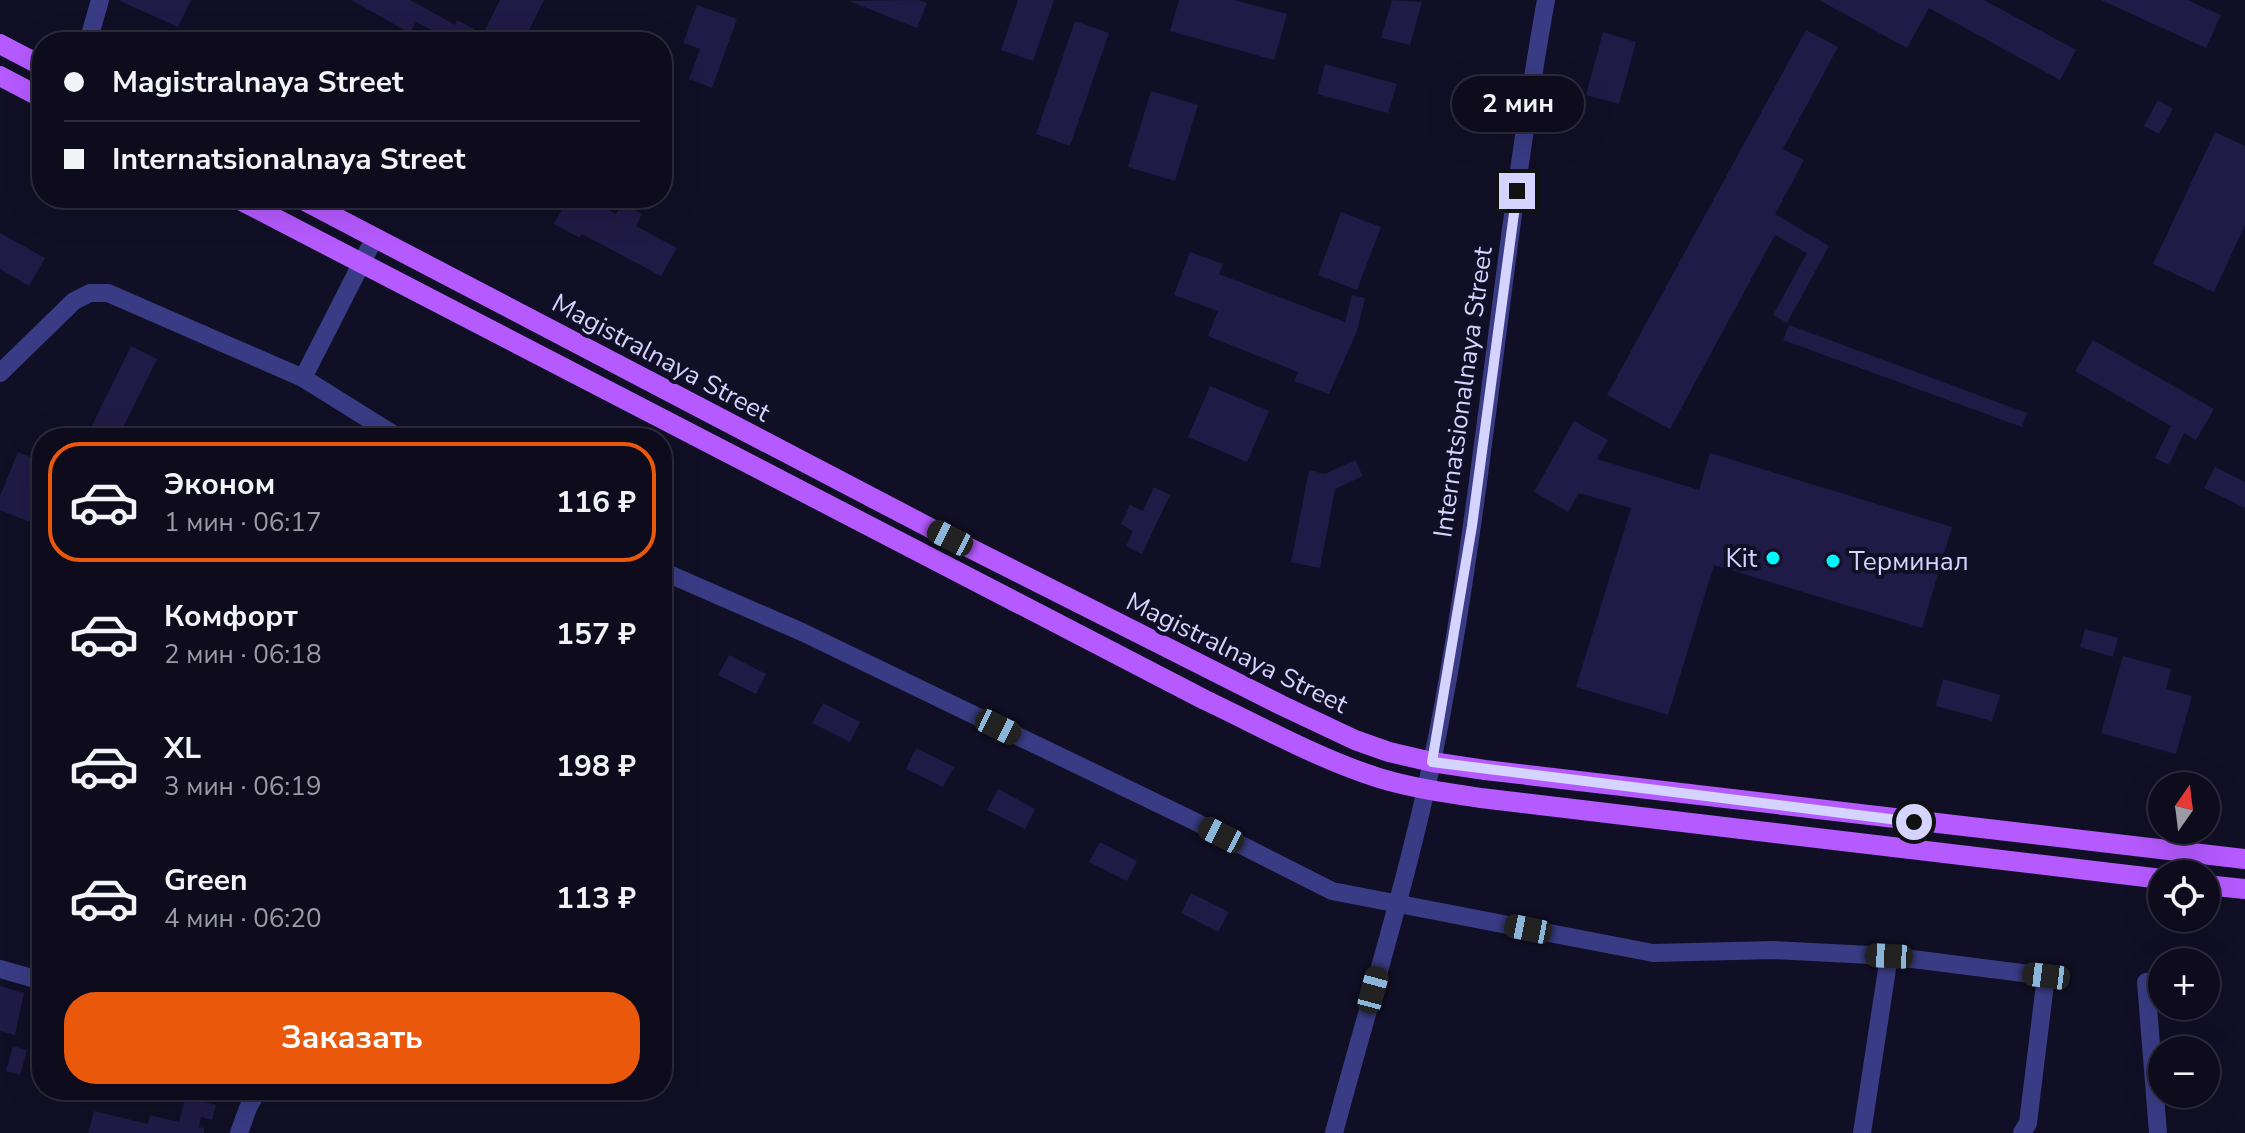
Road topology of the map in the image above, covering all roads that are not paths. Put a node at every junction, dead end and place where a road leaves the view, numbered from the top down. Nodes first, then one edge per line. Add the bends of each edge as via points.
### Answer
1 (100, 0) edge
2 (1546, 0) edge
3 (91, 32) edge
4 (0, 44) edge
5 (32, 61) edge
6 (0, 76) edge
7 (32, 93) edge
8 (255, 208) edge
9 (318, 208) edge
10 (375, 237) junction
11 (362, 263) junction
12 (0, 373) edge
13 (303, 378) junction
14 (383, 428) edge
15 (672, 575) edge
16 (1432, 762) junction
17 (1427, 790) junction
18 (2245, 859) edge
19 (2148, 877) edge
20 (2220, 886) edge
21 (2245, 889) edge
22 (1396, 904) junction
23 (1889, 956) junction
24 (0, 969) edge
25 (32, 978) edge
26 (2146, 982) dead end
27 (252, 1100) edge
28 (239, 1133) edge
29 (1334, 1133) edge
30 (1862, 1133) edge
31 (2022, 1133) edge
32 (2158, 1133) edge

1 - 3 street
2 - 16 street, Internatsionalnaya Street via 1472,526
4 - 5 main road
6 - 7 main road
8 - 11 main road, Magistralnaya Street
9 - 10 main road, Magistralnaya Street
10 - 11 street
10 - 16 main road, Magistralnaya Street via 1224,677 1355,740
11 - 13 street
11 - 17 main road, Magistralnaya Street via 1205,700 1344,765
12 - 13 street via 74,301 90,293 108,293
13 - 14 street
15 - 22 street via 802,632 1332,891
16 - 17 street, Internatsionalnaya Street
16 - 18 main road, Magistralnaya Street
17 - 19 main road, Magistralnaya Street
17 - 22 street, Internatsionalnaya Street
20 - 21 main road
22 - 23 street via 1653,953 1774,950
22 - 29 street, Internatsionalnaya Street
23 - 30 street
23 - 31 street via 2046,976 2028,1123
24 - 25 street
26 - 32 street
27 - 28 street

